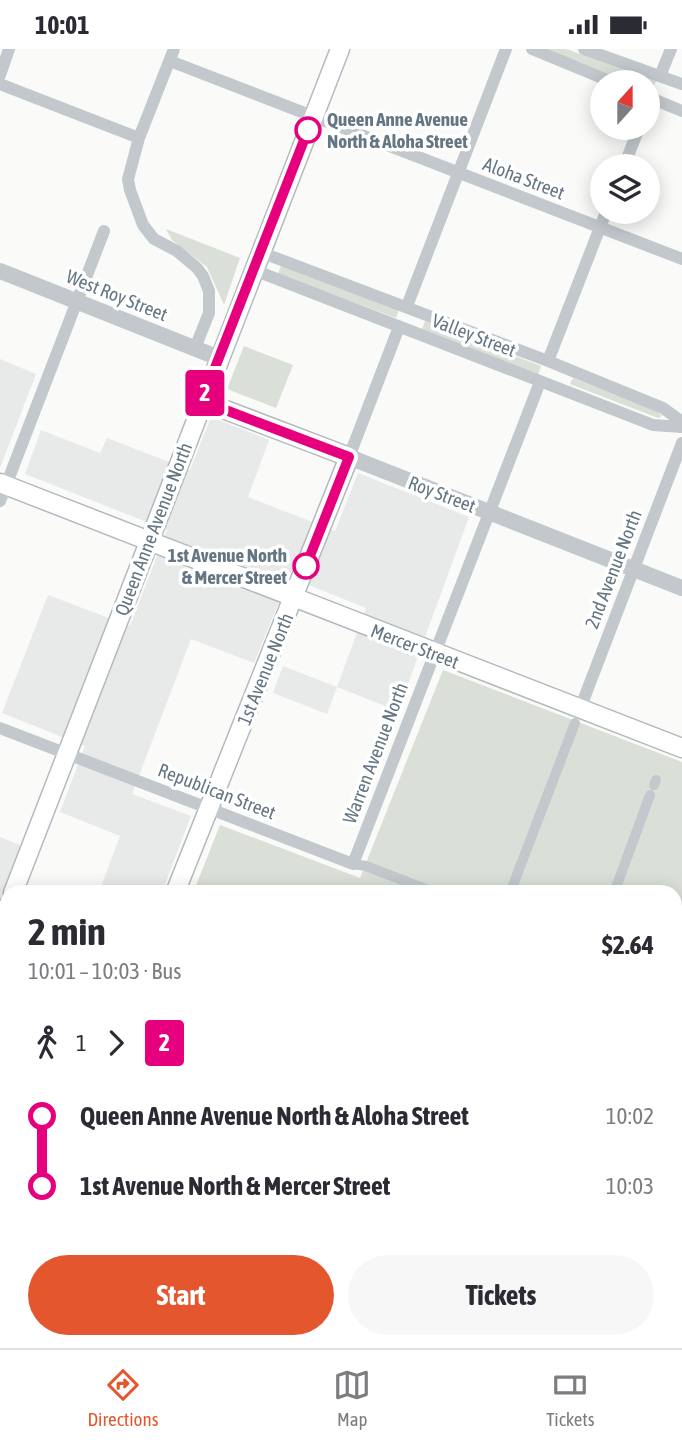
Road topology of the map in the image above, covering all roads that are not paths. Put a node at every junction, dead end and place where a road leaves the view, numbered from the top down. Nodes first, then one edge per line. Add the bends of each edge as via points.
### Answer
1 (9, 49) edge
2 (340, 49) edge
3 (506, 49) edge
4 (532, 49) edge
5 (584, 49) edge
6 (671, 49) edge
7 (172, 55) edge
8 (643, 70) edge
9 (590, 73) edge
10 (0, 75) edge
11 (660, 76) joint
12 (0, 84) edge
13 (682, 84) edge
14 (660, 104) edge
15 (682, 111) edge
16 (313, 116) junction
17 (139, 138) junction
18 (458, 174) junction
19 (602, 224) edge
20 (600, 228) junction
21 (104, 231) dead end
22 (260, 251) junction
23 (682, 260) edge
24 (254, 270) junction
25 (0, 271) edge
26 (77, 302) junction
27 (407, 306) junction
28 (399, 327) junction
29 (195, 348) junction
30 (219, 358) junction
31 (548, 361) junction
32 (540, 382) junction
33 (202, 401) junction
34 (682, 424) edge
35 (682, 443) edge
36 (349, 457) junction
37 (2, 489) edge
38 (489, 512) junction
39 (148, 541) junction
40 (634, 569) junction
41 (682, 588) edge
42 (293, 597) junction
43 (435, 654) junction
44 (577, 716) junction
45 (0, 728) edge
46 (682, 748) edge
47 (67, 754) junction
48 (650, 795) dead end
49 (209, 809) junction
50 (353, 865) junction
51 (16, 885) edge
52 (178, 885) edge
53 (415, 885) edge
54 (513, 885) edge
55 (617, 885) edge

1 - 10 street
2 - 16 main road, Queen Anne Avenue North
3 - 18 street
4 - 9 street
5 - 8 street
6 - 11 street
7 - 16 street, Aloha Street
7 - 17 street
11 - 13 street
12 - 17 street
14 - 15 street
16 - 18 street, Aloha Street
16 - 22 main road, Queen Anne Avenue North
17 - 29 street via 128,179 143,225 154,239 197,268 209,291 209,313
18 - 20 street, Aloha Street
18 - 27 street
19 - 20 street
20 - 23 street, Aloha Street
20 - 31 street
21 - 26 street
22 - 24 main road, Queen Anne Avenue North
22 - 27 street, Valley Street
24 - 28 street, Valley Street
24 - 30 main road, Queen Anne Avenue North
25 - 26 street, West Roy Street
26 - 29 street, West Roy Street
26 - 37 street
27 - 31 street, Valley Street
28 - 32 street, Valley Street
28 - 36 street, 1st Avenue North
29 - 30 street, West Roy Street
30 - 33 main road, Queen Anne Avenue North
31 - 34 street, Valley Street via 663,408
32 - 34 street, Valley Street via 653,425
32 - 38 street, Warren Avenue North
33 - 36 main road, Roy Street
33 - 39 main road, Queen Anne Avenue North
35 - 40 street, 2nd Avenue North
36 - 38 street, Roy Street
36 - 42 main road, 1st Avenue North
37 - 39 main road, Mercer Street
38 - 40 street, Roy Street
38 - 43 street, Warren Avenue North
39 - 42 main road, Mercer Street
39 - 47 main road, Queen Anne Avenue North
40 - 41 street, Roy Street
40 - 44 street, 2nd Avenue North
42 - 43 main road, Mercer Street
42 - 49 main road, 1st Avenue North
43 - 44 main road, Mercer Street
43 - 50 street, Warren Avenue North
44 - 46 main road, Mercer Street
44 - 54 street, 2nd Avenue North
45 - 47 street, Republican Street
47 - 49 street, Republican Street
47 - 51 main road, Queen Anne Avenue North
48 - 55 street
49 - 50 street, Republican Street
49 - 52 main road, 1st Avenue North
50 - 53 street

